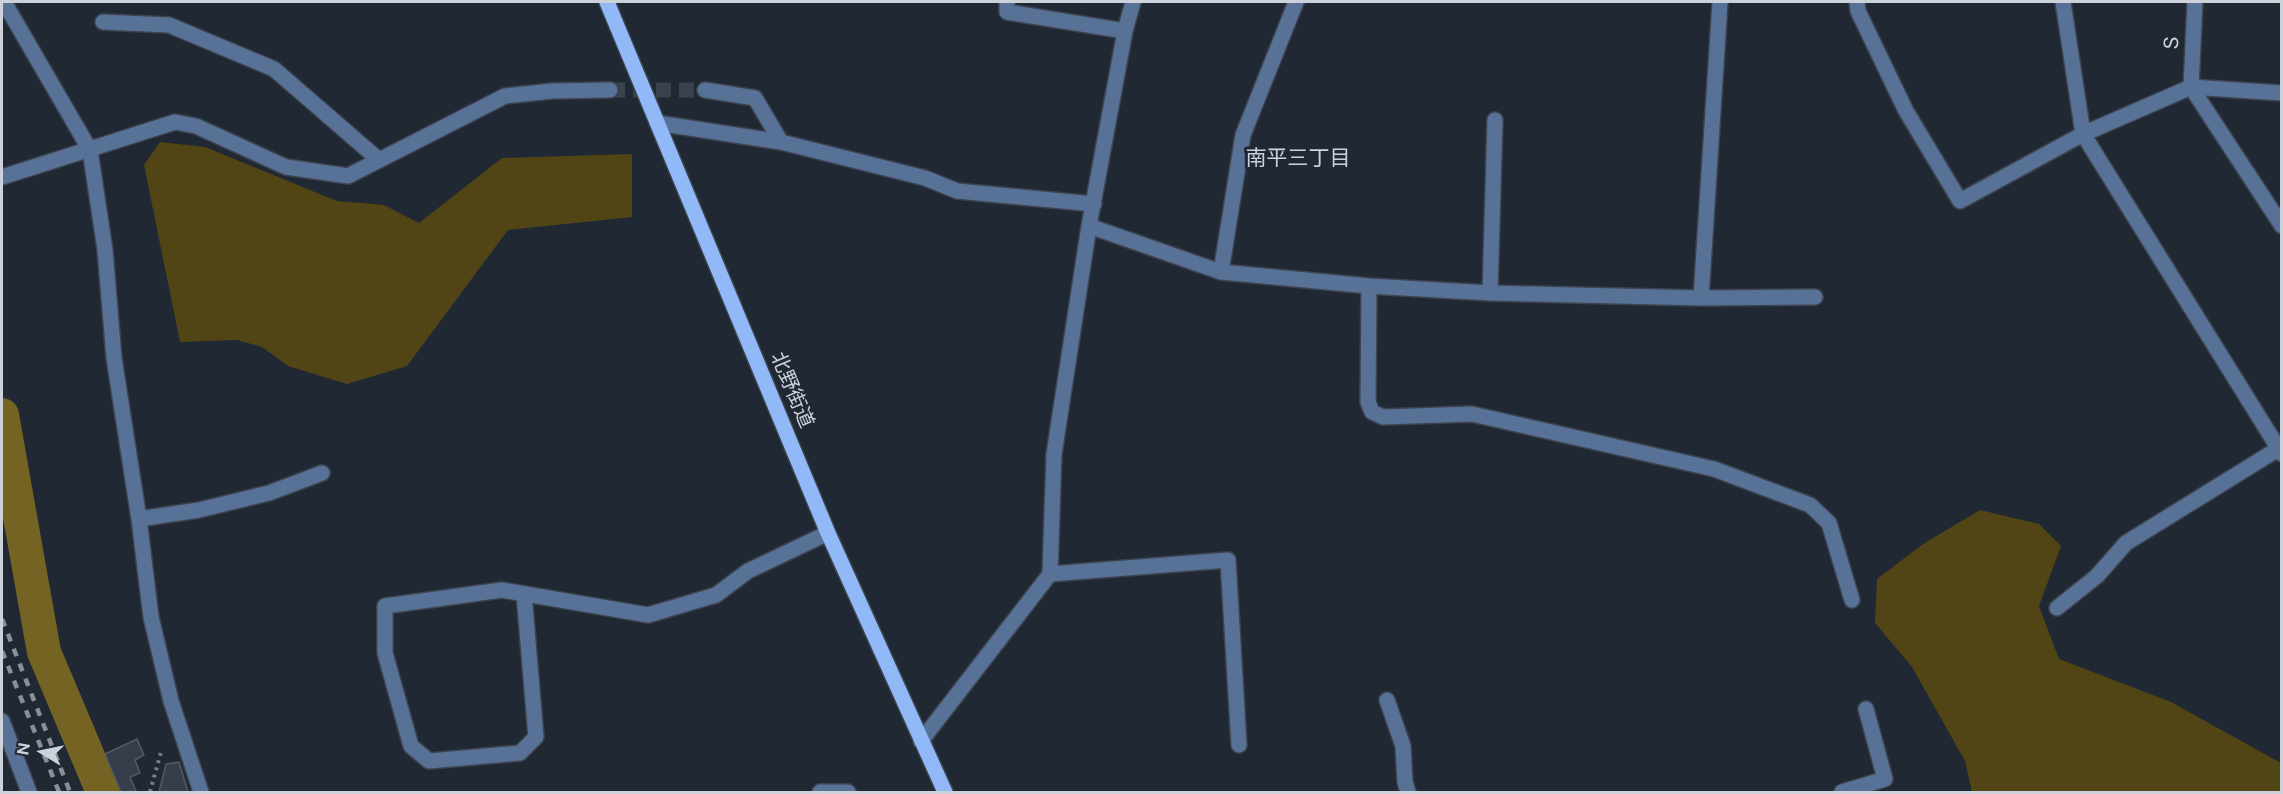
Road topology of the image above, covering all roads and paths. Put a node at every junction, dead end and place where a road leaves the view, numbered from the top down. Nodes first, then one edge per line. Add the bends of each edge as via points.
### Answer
1 (4, 2) edge
2 (607, 2) edge
3 (1007, 2) edge
4 (1133, 2) edge
5 (1296, 2) edge
6 (1720, 2) edge
7 (1857, 2) edge
8 (2063, 2) edge
9 (2195, 2) edge
10 (103, 22) dead end
11 (1125, 31) junction
12 (2191, 87) junction
13 (610, 90) tunnel mouth
14 (705, 90) tunnel mouth
15 (2282, 93) edge
16 (1495, 120) dead end
17 (657, 123) junction
18 (2082, 134) junction
19 (781, 142) junction
20 (90, 150) junction
21 (379, 160) junction
22 (2, 177) edge
23 (1094, 204) junction
24 (1089, 226) junction
25 (2282, 226) edge
26 (1221, 272) junction
27 (1369, 286) junction
28 (1490, 293) junction
29 (1815, 297) dead end
30 (1701, 298) junction
31 (2280, 451) edge
32 (322, 473) dead end
33 (139, 519) junction
34 (828, 533) junction
35 (1050, 574) junction
36 (524, 594) junction
37 (1852, 600) dead end
38 (2057, 608) dead end
39 (1387, 700) dead end
40 (1866, 709) dead end
41 (2, 721) edge
42 (921, 741) junction
43 (1239, 745) dead end
44 (29, 792) edge
45 (201, 792) edge
46 (820, 792) edge
47 (848, 792) edge
48 (945, 792) edge
49 (1408, 792) edge
50 (1842, 792) edge

1 - 20 street
2 - 17 main road, 北野街道
3 - 11 street via 1007,12
4 - 11 street
5 - 26 street via 1243,135
6 - 30 street
7 - 18 street via 1906,111 1960,201
8 - 18 street
9 - 12 street, S
10 - 21 street via 169,25 274,69
11 - 23 street
12 - 15 street
12 - 18 street
12 - 25 street
13 - 21 street via 505,96
14 - 19 street via 755,98
16 - 28 street
17 - 19 street
17 - 34 main road, 北野街道
18 - 31 street
19 - 23 street via 925,178 957,191
20 - 21 street via 175,122 195,126 286,167 348,176
20 - 22 street
20 - 33 street via 105,250 114,358
23 - 24 street
24 - 26 street
24 - 35 street via 1054,454
26 - 27 street
27 - 28 street
27 - 37 street via 1368,402 1372,412 1383,417 1472,414 1714,470 1810,505 1829,523
28 - 30 street
29 - 30 street
31 - 38 street via 2126,543 2097,576
32 - 33 street via 269,493 200,510
33 - 45 street via 151,617 171,701
34 - 36 street via 748,571 716,596 648,615
34 - 42 main road, 北野街道
35 - 42 street
35 - 43 street via 1228,560
36 - 36 street via 536,738 520,753 429,761 411,746 405,726 385,653 386,606 502,590
39 - 49 street via 1403,746
40 - 50 street via 1885,779
41 - 44 street
42 - 48 main road, 北野街道
46 - 47 street

